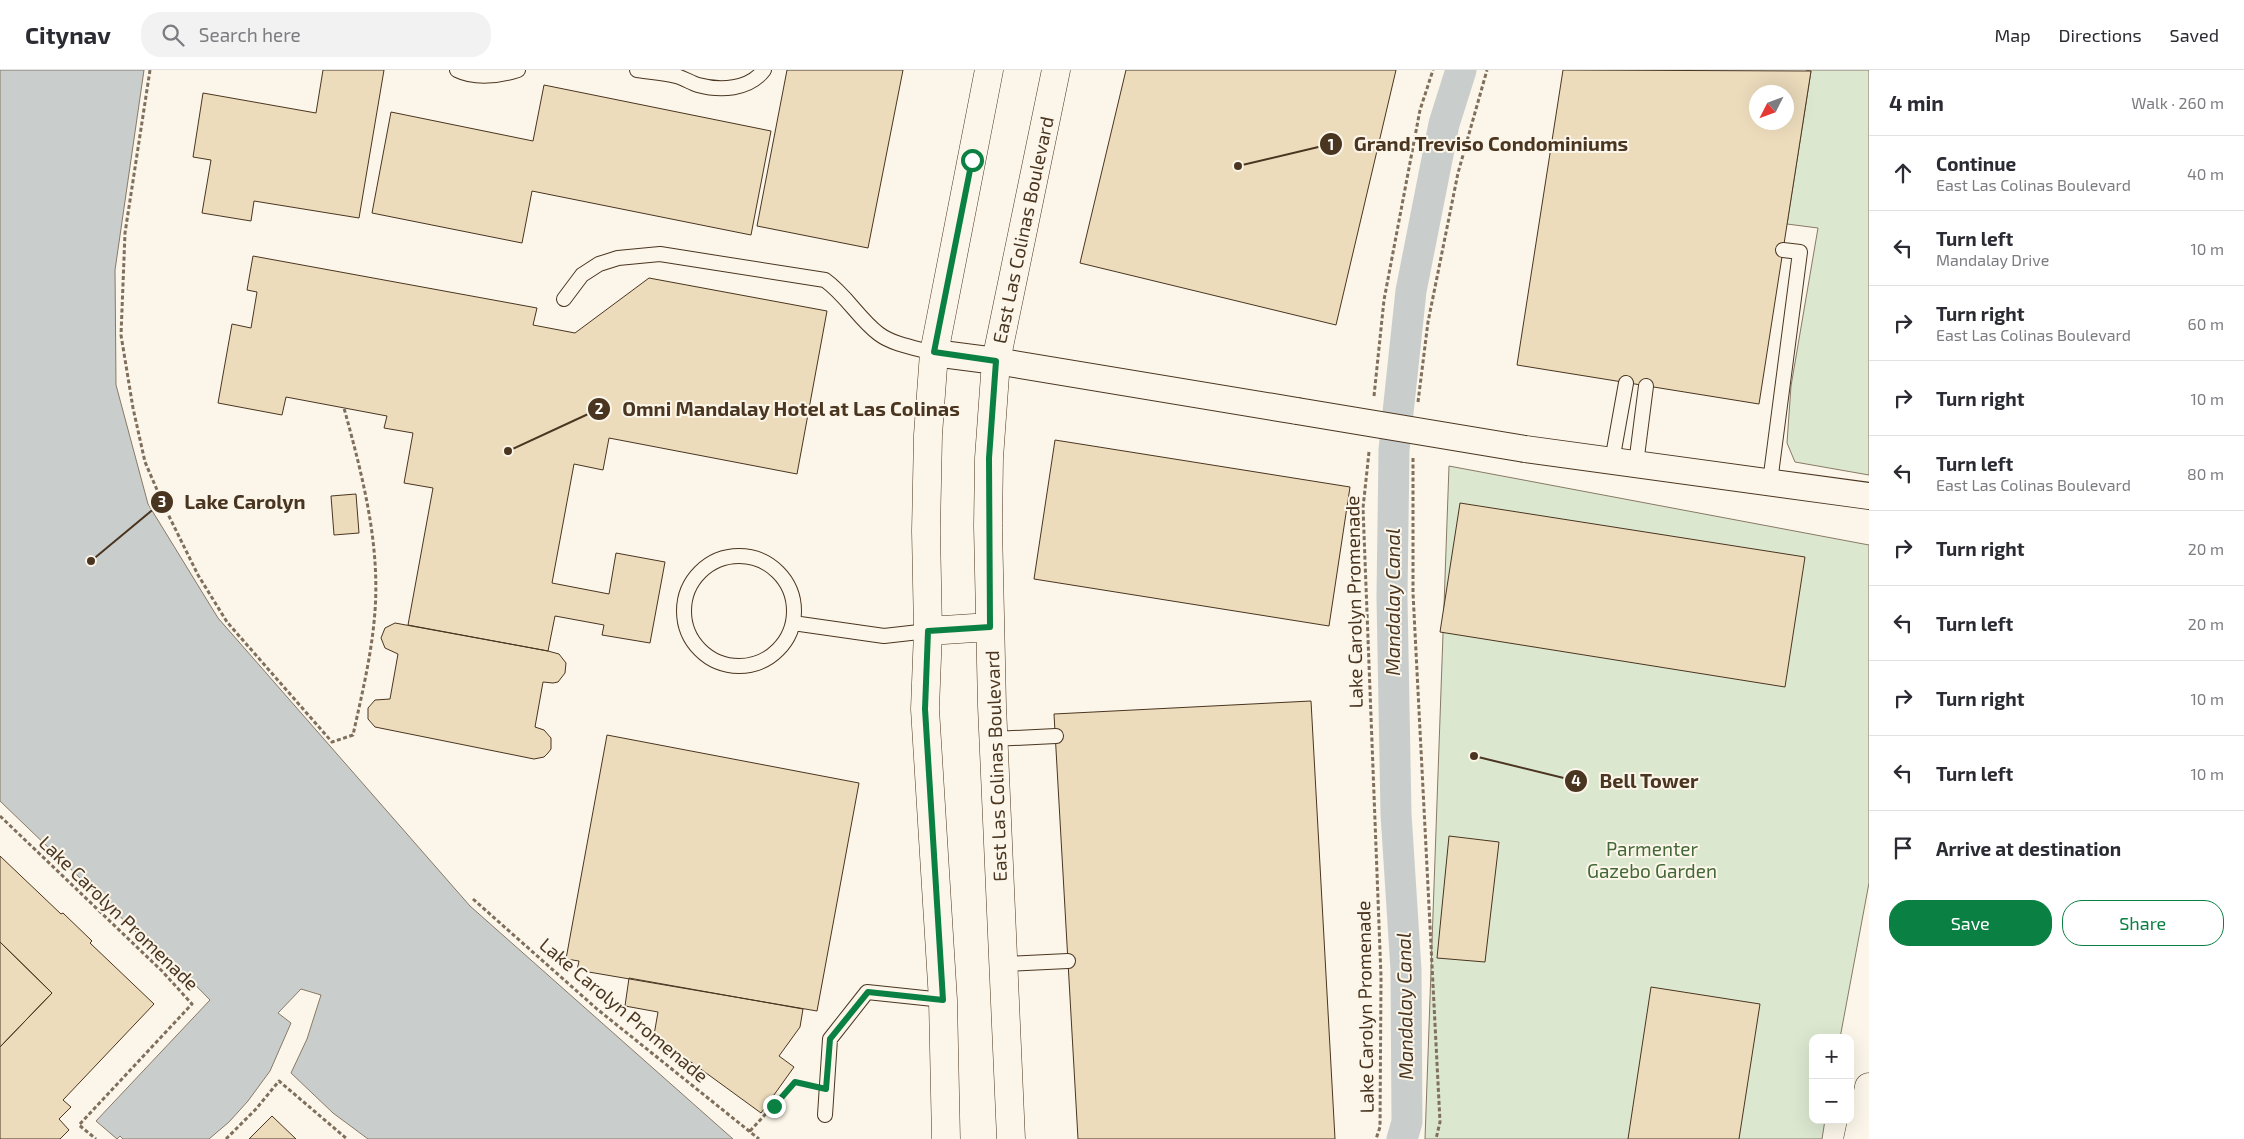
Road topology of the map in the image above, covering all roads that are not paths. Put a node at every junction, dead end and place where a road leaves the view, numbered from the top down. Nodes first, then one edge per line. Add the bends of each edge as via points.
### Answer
1 (457, 70) edge
2 (518, 70) edge
3 (637, 70) edge
4 (764, 70) edge
5 (989, 70) edge
6 (1056, 70) edge
7 (1783, 250) dead end
8 (564, 299) dead end
9 (934, 352) junction
10 (996, 361) junction
11 (1626, 383) dead end
12 (1646, 386) dead end
13 (1624, 462) junction
14 (1770, 482) junction
15 (1869, 496) edge
16 (793, 623) junction
17 (990, 627) junction
18 (928, 631) junction
19 (1056, 736) dead end
20 (994, 739) junction
21 (1068, 962) dead end
22 (1004, 964) junction
23 (943, 1000) junction
24 (1869, 1087) edge
25 (824, 1114) dead end
26 (946, 1139) edge
27 (1011, 1139) edge
28 (1858, 1139) edge

1 - 2 lane via 472,75 491,75
3 - 4 lane via 677,76 716,88 750,82
5 - 9 main road
6 - 10 main road, East Las Colinas Boulevard
7 - 14 lane via 1800,252
8 - 9 lane via 582,275 599,264 618,258 660,254 825,280 840,290 869,326 881,335
9 - 10 street
9 - 18 main road via 928,435
10 - 13 street, bridge via 1525,449
10 - 17 main road, East Las Colinas Boulevard via 989,458
11 - 13 lane
12 - 13 lane
13 - 14 street
14 - 15 street
16 - 16 lane via 794,605 789,587 778,572 754,558 727,557 710,564 696,576 687,592 684,610 687,628 695,644 708,656 725,664 742,666 760,662 775,653
16 - 18 lane via 884,636
17 - 18 main road
17 - 20 main road, East Las Colinas Boulevard
18 - 23 main road via 925,709
19 - 20 lane
20 - 22 main road, East Las Colinas Boulevard
21 - 22 lane
22 - 27 main road, East Las Colinas Boulevard
23 - 25 lane via 868,992 830,1039
23 - 26 main road
24 - 28 main road

